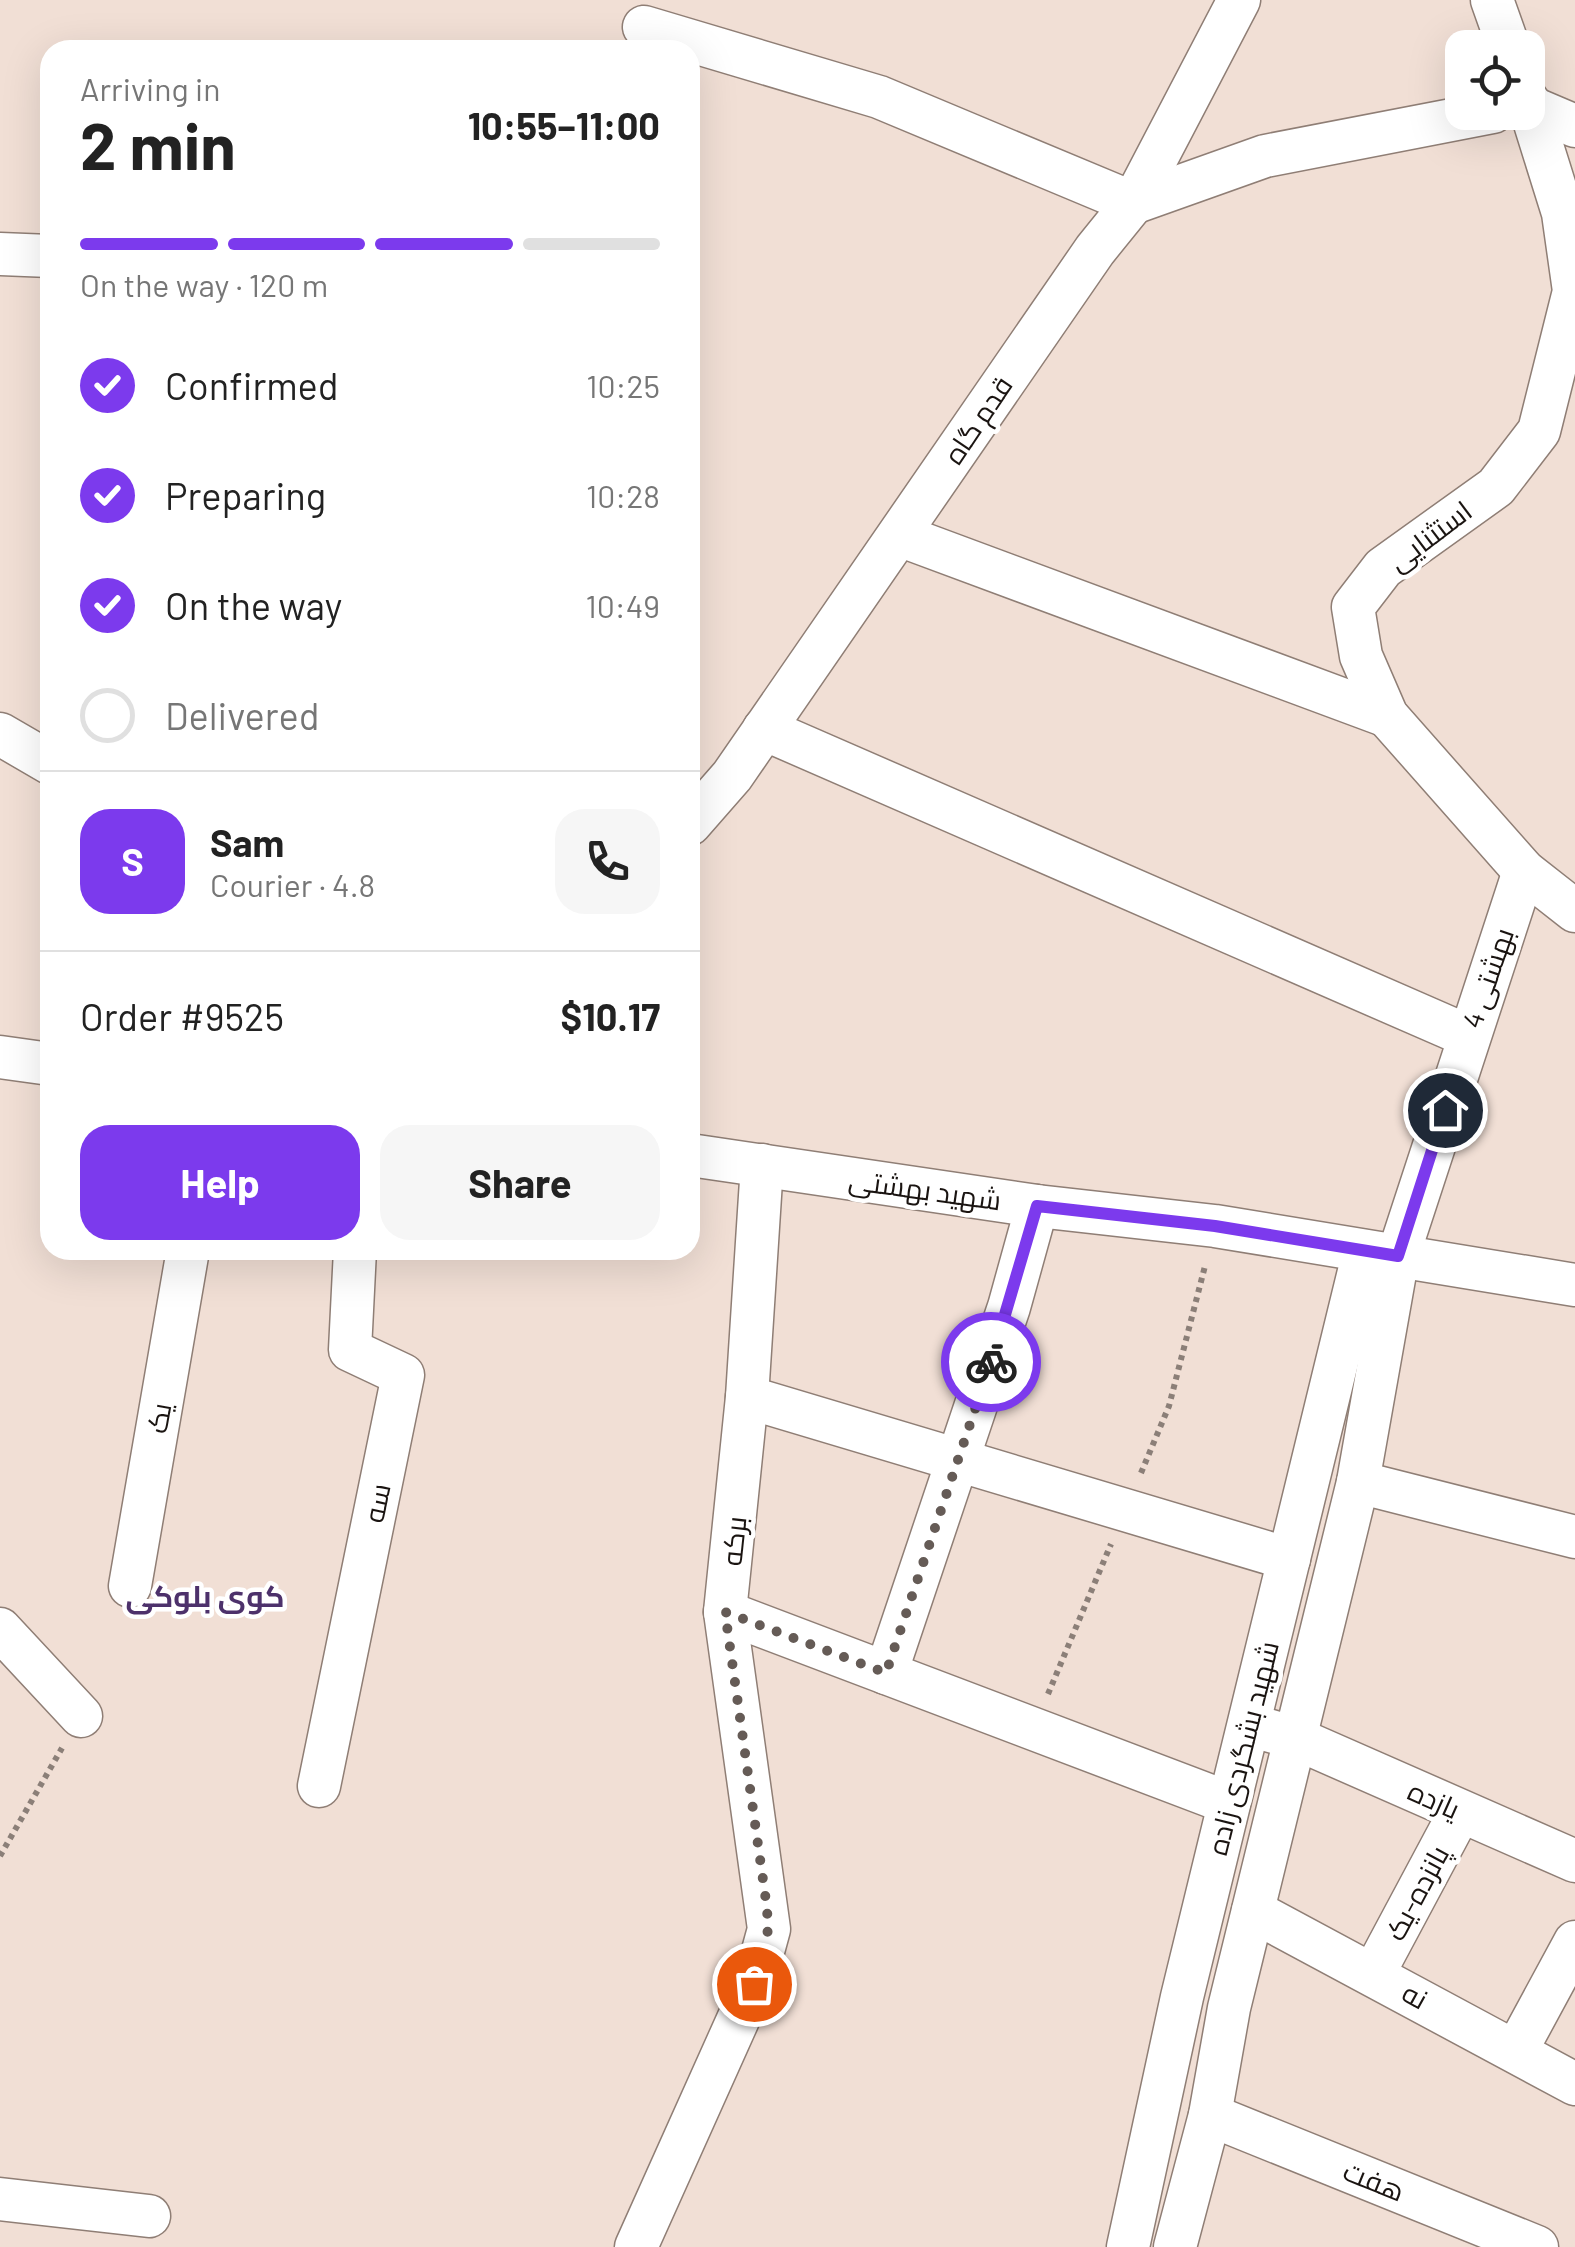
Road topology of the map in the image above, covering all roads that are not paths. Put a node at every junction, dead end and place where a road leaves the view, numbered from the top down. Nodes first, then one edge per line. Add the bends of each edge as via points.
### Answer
1 (1239, 0) edge
2 (1492, 0) edge
3 (644, 26) edge
4 (1503, 30) edge
5 (690, 40) edge
6 (700, 43) edge
7 (1545, 115) edge
8 (1445, 121) edge
9 (1575, 126) edge
10 (1529, 130) edge
11 (1133, 203) junction
12 (0, 254) edge
13 (40, 256) edge
14 (899, 535) junction
15 (1388, 716) junction
16 (764, 729) junction
17 (0, 734) edge
18 (40, 757) edge
19 (700, 811) edge
20 (1524, 871) junction
21 (1575, 911) edge
22 (1468, 1036) junction
23 (0, 1057) edge
24 (40, 1063) edge
25 (700, 1157) edge
26 (762, 1166) junction
27 (1037, 1206) junction
28 (1381, 1254) junction
29 (186, 1260) edge
30 (354, 1260) edge
31 (1575, 1285) edge
32 (747, 1397) junction
33 (958, 1458) junction
34 (1358, 1482) junction
35 (1575, 1538) edge
36 (1289, 1559) junction
37 (130, 1586) dead end
38 (725, 1612) junction
39 (0, 1629) edge
40 (886, 1673) junction
41 (81, 1716) road end
42 (1248, 1725) junction
43 (1294, 1738) junction
44 (319, 1786) dead end
45 (1230, 1804) junction
46 (1460, 1812) junction
47 (1575, 1861) edge
48 (1253, 1911) junction
49 (1575, 1942) edge
50 (1374, 1974) junction
51 (1516, 2051) junction
52 (1575, 2084) edge
53 (1210, 2115) junction
54 (0, 2199) edge
55 (149, 2216) dead end
56 (636, 2247) edge
57 (1128, 2247) edge
58 (1175, 2247) edge
59 (1537, 2247) edge

1 - 11 street, قدم گاه
2 - 4 street
3 - 5 street
6 - 11 street via 879,97
7 - 9 street
8 - 11 street via 1265,156
10 - 15 street, استثنایی via 1564,213 1574,291 1538,431 1496,486 1384,568 1353,607 1361,656
11 - 14 street, قدم گاه
12 - 13 street
14 - 15 street
14 - 16 street, قدم گاه
15 - 20 street, استثنایی
16 - 19 street, قدم گاه
16 - 22 street
17 - 18 street
20 - 21 street, استثنایی
20 - 22 street, بهشتی 4
22 - 28 street, بهشتی 4
23 - 24 street
25 - 26 street, شهید بهشتی
26 - 27 street, شهید بهشتی
26 - 32 street, برکه
27 - 28 street, شهید بهشتی
27 - 33 street
28 - 31 street, شهید بهشتی
28 - 34 street, شهید بشگردی زاده
28 - 36 street, شهید بشگردی زاده
29 - 37 street, یک
30 - 44 street, سه via 350,1350 404,1375
32 - 33 street
32 - 38 street, برکه
33 - 36 street
33 - 40 street
34 - 35 street
34 - 43 street, شهید بشگردی زاده
36 - 42 street, شهید بشگردی زاده
38 - 40 street
38 - 56 street, برکه via 768,1930 754,1984
39 - 41 street
40 - 45 street
42 - 43 street, یازده
42 - 45 street, شهید بشگردی زاده
43 - 46 street, یازده
43 - 48 street, شهید بشگردی زاده
45 - 57 street, شهید بشگردی زاده
46 - 47 street, یازده
46 - 50 street, پانزده-یک
48 - 50 street, نه
48 - 53 street, شهید بشگردی زاده
49 - 51 street
50 - 51 street, نه
51 - 52 street, نه
53 - 58 street, شهید بشگردی زاده
53 - 59 street, هفت
54 - 55 street

